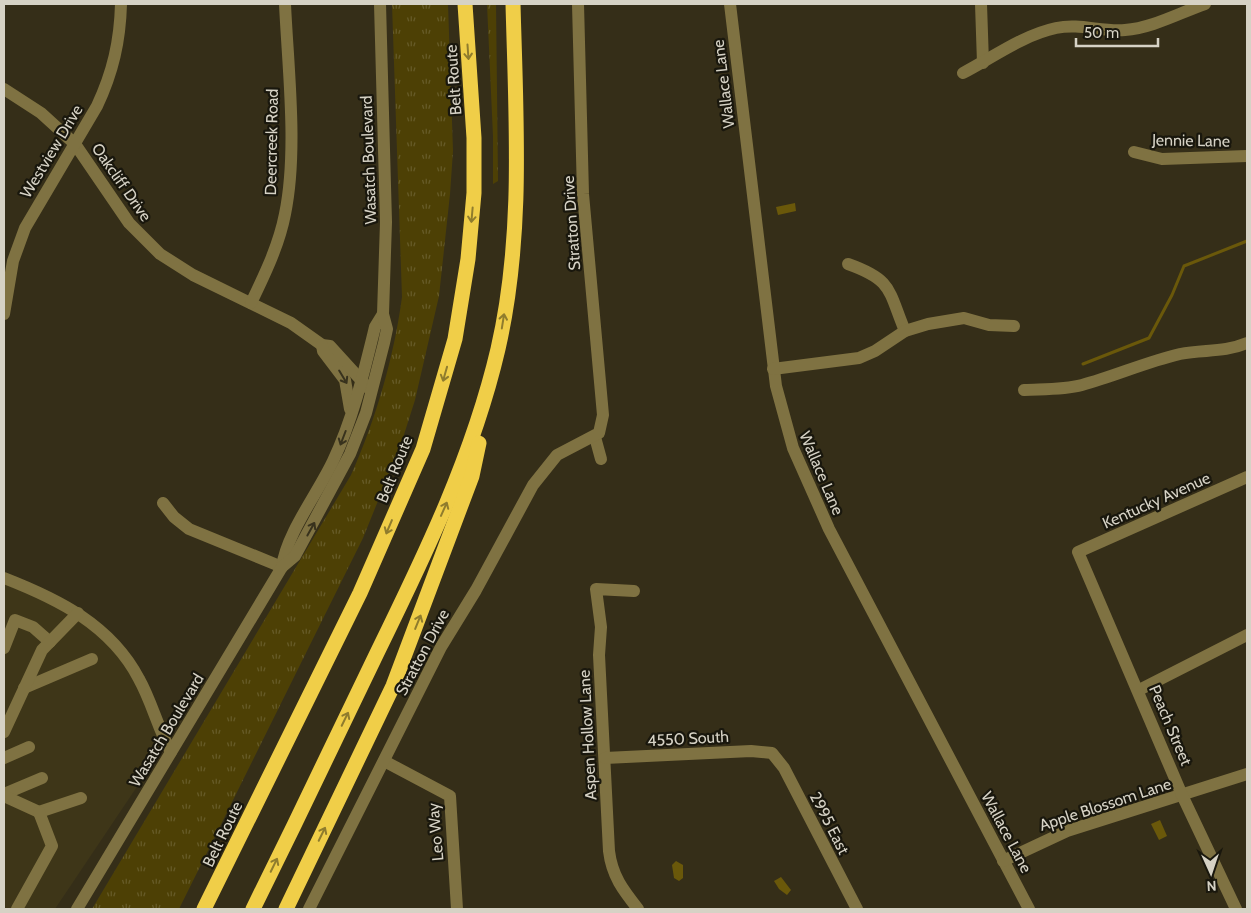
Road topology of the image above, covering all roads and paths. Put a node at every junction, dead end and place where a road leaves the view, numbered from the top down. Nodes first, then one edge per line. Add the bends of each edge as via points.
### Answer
1 (121, 4) edge
2 (286, 4) edge
3 (380, 4) edge
4 (465, 4) edge
5 (513, 4) edge
6 (578, 4) edge
7 (730, 4) edge
8 (981, 4) edge
9 (1205, 4) edge
10 (983, 63) junction
11 (963, 73) dead end
12 (4, 89) edge
13 (75, 144) junction
14 (1134, 152) dead end
15 (1247, 156) edge
16 (848, 264) dead end
17 (251, 303) junction
18 (4, 314) edge
19 (383, 314) junction
20 (1014, 326) dead end
21 (904, 331) junction
22 (1247, 343) edge
23 (322, 345) junction
24 (498, 350) junction
25 (773, 369) junction
26 (362, 380) junction
27 (1024, 390) dead end
28 (371, 391) junction
29 (350, 416) junction
30 (595, 437) junction
31 (601, 459) dead end
32 (1247, 477) edge
33 (163, 502) dead end
34 (1078, 552) joint
35 (282, 566) junction
36 (4, 578) edge
37 (634, 591) dead end
38 (78, 613) junction
39 (1247, 635) edge
40 (50, 642) junction
41 (4, 648) edge
42 (92, 659) dead end
43 (24, 688) junction
44 (1139, 690) junction
45 (4, 732) edge
46 (28, 747) dead end
47 (171, 752) junction
48 (772, 753) joint
49 (4, 758) edge
50 (605, 758) junction
51 (384, 761) junction
52 (1247, 774) edge
53 (42, 778) dead end
54 (4, 795) edge
55 (1182, 795) junction
56 (81, 798) dead end
57 (39, 812) junction
58 (1003, 861) junction
59 (17, 909) edge
60 (77, 909) edge
61 (204, 909) edge
62 (253, 909) edge
63 (286, 909) edge
64 (309, 909) edge
65 (457, 909) edge
66 (638, 909) edge
67 (857, 909) edge
68 (1029, 909) edge
69 (1236, 909) edge

1 - 13 street, Westview Drive via 119,39 112,71
2 - 17 street, Deercreek Road via 290,183 277,243
3 - 19 street, Wasatch Boulevard via 386,222
4 -> 61 highway, Belt Route via 474,138 474,193 468,259 455,339 422,450 360,593
24 -> 5 highway via 515,243 517,133
6 - 30 street, Stratton Drive via 583,194 603,415 601,429
7 - 25 street, Wallace Lane
8 - 10 street
9 - 10 street via 1134,29 1054,28
10 - 11 street
12 - 13 street, Oakcliff Drive via 41,113
13 - 17 street, Oakcliff Drive via 128,223 149,245 182,269
13 - 18 street, Westview Drive via 35,209 18,244 8,280
14 - 15 street, Jennie Lane via 1162,159
16 - 21 street via 869,271 886,285
17 - 23 street, Oakcliff Drive via 300,327
19 - 26 street, Wasatch Boulevard via 375,327
19 - 28 street, Wasatch Boulevard via 387,329
20 - 21 street via 989,325 959,318
21 - 25 street via 875,352 860,358
22 - 27 street via 1233,349 1200,350 1148,362 1080,386
23 - 26 street, Oakcliff Drive via 330,346
23 -> 29 street, Oakcliff Drive via 322,352 345,380
62 -> 24 highway via 407,592 461,471
63 -> 24 highway via 393,686 423,612 472,476
25 - 58 street, Wallace Lane via 786,428 809,488
26 - 28 street, Oakcliff Drive
26 - 29 street, Wasatch Boulevard
35 -> 28 street, Wasatch Boulevard via 295,556 336,482 358,434
29 -> 35 street, Wasatch Boulevard via 326,476 284,550
30 - 31 street
30 - 51 street, Stratton Drive via 557,455 533,485 441,647
32 - 34 street, Kentucky Avenue
33 - 35 street via 174,518 189,529
34 - 44 street, Peach Street
35 - 47 street, Wasatch Boulevard
36 - 38 street
37 - 50 street, Aspen Hollow Lane via 596,589 601,627 599,655
38 - 40 street
38 - 47 street via 110,638 133,668
39 - 44 street
40 - 41 street via 34,627 15,620
40 - 43 street via 42,650
42 - 43 street
43 - 45 street
44 - 55 street, Peach Street
46 - 49 street
47 - 60 street, Wasatch Boulevard
48 - 50 street, 4550 South via 751,751
48 - 67 street, 2995 East via 784,768
50 - 66 street, Aspen Hollow Lane via 611,867 618,883
51 - 64 street, Stratton Drive
51 - 65 street, Leo Way via 450,796
52 - 55 street, Apple Blossom Lane
53 - 54 street
54 - 57 street
55 - 58 street, Apple Blossom Lane via 1067,831
55 - 69 street, Peach Street
56 - 57 street
57 - 59 street via 52,846
58 - 68 street, Wallace Lane

